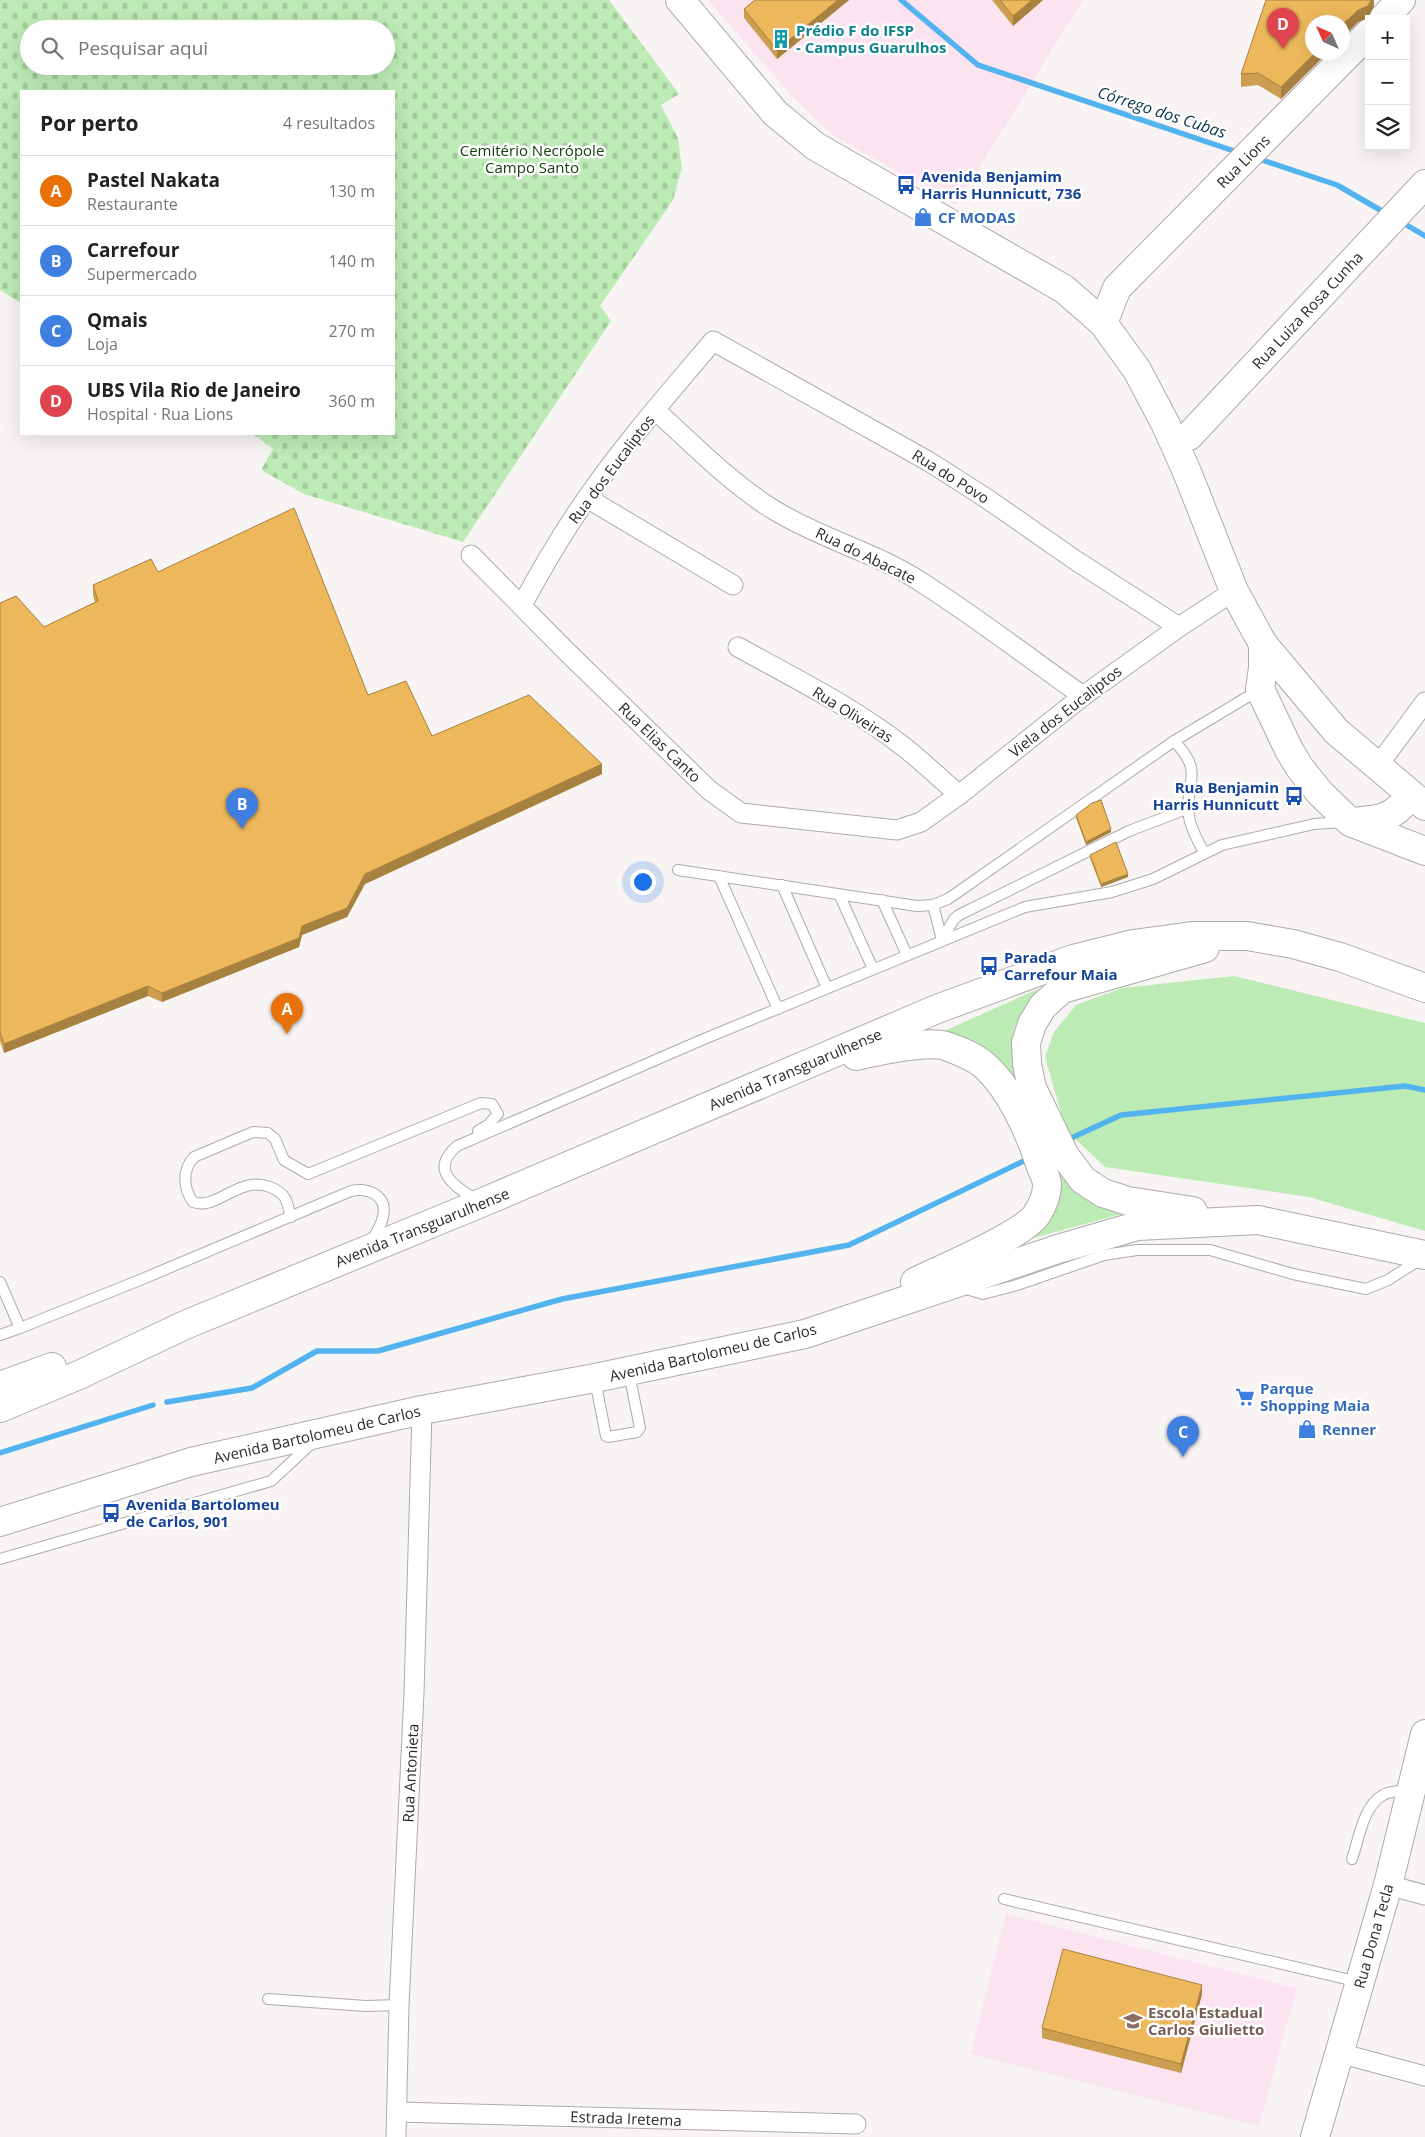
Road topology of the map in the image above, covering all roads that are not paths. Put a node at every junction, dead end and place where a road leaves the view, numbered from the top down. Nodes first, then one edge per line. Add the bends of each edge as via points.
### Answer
1 (680, 0) edge
2 (1401, 0) edge
3 (1387, 15) edge
4 (1365, 37) edge
5 (1419, 191) edge
6 (1118, 288) junction
7 (1064, 289) junction
8 (1103, 322) junction
9 (713, 341) joint
10 (655, 410) junction
11 (1178, 430) junction
12 (587, 498) junction
13 (471, 555) dead end
14 (733, 585) dead end
15 (1234, 591) junction
16 (522, 605) junction
17 (1179, 627) junction
18 (1263, 644) junction
19 (738, 647) dead end
20 (1260, 689) junction
21 (1082, 696) junction
22 (1425, 702) edge
23 (1336, 731) junction
24 (1174, 741) junction
25 (1378, 767) junction
26 (959, 795) junction
27 (1418, 801) edge
28 (1189, 808) junction
29 (1350, 822) junction
30 (897, 830) joint
31 (1425, 850) edge
32 (1204, 853) junction
33 (678, 870) dead end
34 (719, 876) junction
35 (782, 885) junction
36 (839, 894) junction
37 (882, 900) junction
38 (933, 905) junction
39 (1247, 936) junction
40 (942, 940) junction
41 (907, 955) junction
42 (873, 969) junction
43 (827, 988) junction
44 (1425, 988) edge
45 (778, 1009) junction
46 (766, 1082) junction
47 (457, 1146) junction
48 (481, 1203) junction
49 (290, 1216) junction
50 (1258, 1220) junction
51 (368, 1249) junction
52 (1425, 1256) edge
53 (0, 1282) edge
54 (953, 1284) junction
55 (185, 1325) junction
56 (20, 1328) junction
57 (805, 1334) junction
58 (0, 1335) edge
59 (629, 1372) junction
60 (595, 1378) junction
61 (0, 1386) edge
62 (0, 1408) edge
63 (422, 1410) junction
64 (323, 1433) junction
65 (0, 1522) edge
66 (0, 1559) edge
67 (1425, 1734) edge
68 (1411, 1790) junction
69 (1352, 1859) dead end
70 (1388, 1885) junction
71 (1425, 1895) edge
72 (1004, 1899) dead end
73 (1360, 1982) junction
74 (268, 1999) dead end
75 (400, 2005) junction
76 (1339, 2052) junction
77 (1425, 2076) edge
78 (397, 2112) junction
79 (856, 2124) dead end
80 (396, 2137) edge
81 (1315, 2137) edge

1 - 7 main road via 775,113 815,146
2 - 3 main road
4 - 6 main road, Rua Lions
5 - 11 main road, Rua Luiza Rosa Cunha
6 - 7 main road, Rua Lions via 1094,296
6 - 8 main road, Rua Lions
7 - 8 main road
8 - 11 main road
9 - 10 street, Rua dos Eucaliptos
9 - 17 street, Rua do Povo via 928,461
10 - 12 street, Rua dos Eucaliptos
10 - 21 street, Rua do Abacate via 748,492 802,525 888,562 921,582
11 - 15 main road via 1187,472
12 - 14 street
12 - 16 street, Rua dos Eucaliptos via 547,559
13 - 16 street, Rua Elias Canto
15 - 17 street, Viela dos Eucaliptos
15 - 18 main road
16 - 30 street, Rua Elias Canto via 709,790 740,813
17 - 21 street, Viela dos Eucaliptos
18 - 20 main road
18 - 23 main road
19 - 26 street, Rua Oliveiras via 872,724
20 - 23 main road via 1279,689 1292,695
20 - 24 lane
20 - 29 main road via 1300,768
21 - 26 street, Viela dos Eucaliptos
22 - 25 street
23 - 25 main road
24 - 28 lane via 1192,765
24 - 38 lane via 948,899
25 - 27 main road
26 - 30 street, Viela dos Eucaliptos via 921,822
27 - 29 main road via 1379,819
28 - 32 lane via 1189,818
28 - 40 lane via 1129,831 959,915
29 - 31 main road
29 - 32 lane via 1292,828 1222,844
32 - 40 lane via 1153,879 1112,892 1025,907
33 - 34 lane
34 - 35 lane
34 - 45 lane
35 - 36 lane
35 - 43 lane
36 - 37 lane
36 - 42 lane
37 - 38 lane via 917,906
37 - 41 lane
38 - 40 lane
39 - 44 main road, Avenida Transguarulhense via 1340,957
39 - 46 main road, Avenida Transguarulhense via 1192,936 1133,944 1073,958 937,1009
39 - 50 main road via 1062,989 1043,1006 1026,1043 1032,1088 1065,1156 1083,1180 1103,1193 1128,1201
40 - 41 lane
41 - 42 lane
42 - 43 lane
43 - 45 lane
45 - 47 lane
46 - 48 main road, Avenida Transguarulhense
46 - 57 main road via 863,1054 930,1044 944,1045 970,1055 994,1076 1016,1107 1047,1184 1044,1201 1036,1216 1008,1237
47 - 48 lane via 444,1162 446,1174 456,1187
47 - 49 lane via 488,1125 498,1114 492,1104 481,1103 308,1174 284,1160 275,1139 268,1134 252,1132 194,1157 187,1165 184,1174 193,1202 205,1204 242,1186 261,1183 284,1196
48 - 51 main road, Avenida Transguarulhense
49 - 51 lane via 351,1191 372,1191 384,1206 383,1218
49 - 56 lane
50 - 52 main road, Avenida Bartolomeu de Carlos
50 - 54 main road, Avenida Bartolomeu de Carlos via 1137,1226
51 - 55 main road, Avenida Transguarulhense
52 - 54 lane via 1388,1280 1366,1289 1293,1274 1210,1250 1173,1249 1104,1255 983,1294
53 - 56 lane
54 - 57 main road, Avenida Bartolomeu de Carlos
55 - 61 main road
55 - 62 main road
56 - 58 lane
57 - 59 main road, Avenida Bartolomeu de Carlos
59 - 60 main road, Avenida Bartolomeu de Carlos
59 - 60 lane via 640,1428 637,1432 608,1438
60 - 63 main road, Avenida Bartolomeu de Carlos
63 - 64 main road, Avenida Bartolomeu de Carlos
63 - 75 street, Rua Antonieta
64 - 65 main road, Avenida Bartolomeu de Carlos via 191,1462
64 - 66 lane via 271,1481
67 - 68 main road, Rua Dona Tecla
68 - 69 lane via 1385,1793 1378,1798 1368,1813
68 - 70 main road, Rua Dona Tecla
70 - 71 street
70 - 73 main road, Rua Dona Tecla
72 - 73 lane
73 - 76 main road, Rua Dona Tecla
74 - 75 lane via 366,2006
75 - 78 street, Rua Antonieta
76 - 77 street
76 - 81 main road, Rua Dona Tecla
78 - 79 street, Estrada Iretema
78 - 80 street, Rua Antonieta

